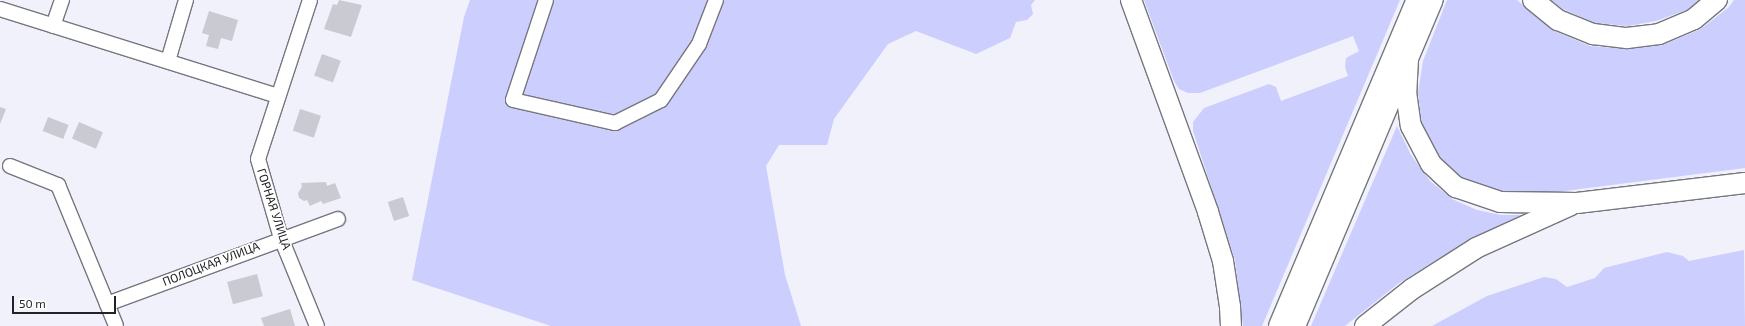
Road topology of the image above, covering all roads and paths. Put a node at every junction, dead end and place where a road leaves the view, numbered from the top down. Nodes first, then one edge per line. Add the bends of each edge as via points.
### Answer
1 (62, 0) edge
2 (186, 0) edge
3 (310, 0) edge
4 (546, 0) edge
5 (716, 0) edge
6 (1130, 0) edge
7 (1416, 0) edge
8 (1433, 0) edge
9 (1533, 0) edge
10 (1718, 0) edge
11 (0, 10) edge
12 (53, 26) junction
13 (1408, 59) junction
14 (168, 61) junction
15 (278, 96) junction
16 (10, 166) dead end
17 (1745, 183) edge
18 (1576, 203) junction
19 (338, 219) dead end
20 (282, 238) junction
21 (107, 304) junction
22 (116, 326) edge
23 (317, 326) edge
24 (1231, 326) edge
25 (1279, 326) edge
26 (1295, 326) edge
27 (1365, 326) edge

1 - 12 street
2 - 14 street
3 - 15 street, ГОРНАЯ УЛИЦА
4 - 5 street via 513,100 614,123 661,100 699,44
6 - 24 main road via 1208,212 1223,261
7 - 25 main road
8 - 13 main road
9 - 10 main road via 1558,20 1593,34 1627,38 1659,34 1694,19
11 - 12 street
12 - 14 street
13 - 18 main road via 1406,92 1411,126 1431,164 1456,187 1500,202
13 - 26 main road
14 - 15 street
15 - 20 street, ГОРНАЯ УЛИЦА via 258,159
16 - 21 street via 58,185
17 - 18 main road
18 - 27 main road via 1476,248 1412,290
19 - 20 street, ПОЛОЦКАЯ УЛИЦА
20 - 21 street, ПОЛОЦКАЯ УЛИЦА
20 - 23 street, ГОРНАЯ УЛИЦА
21 - 22 street

